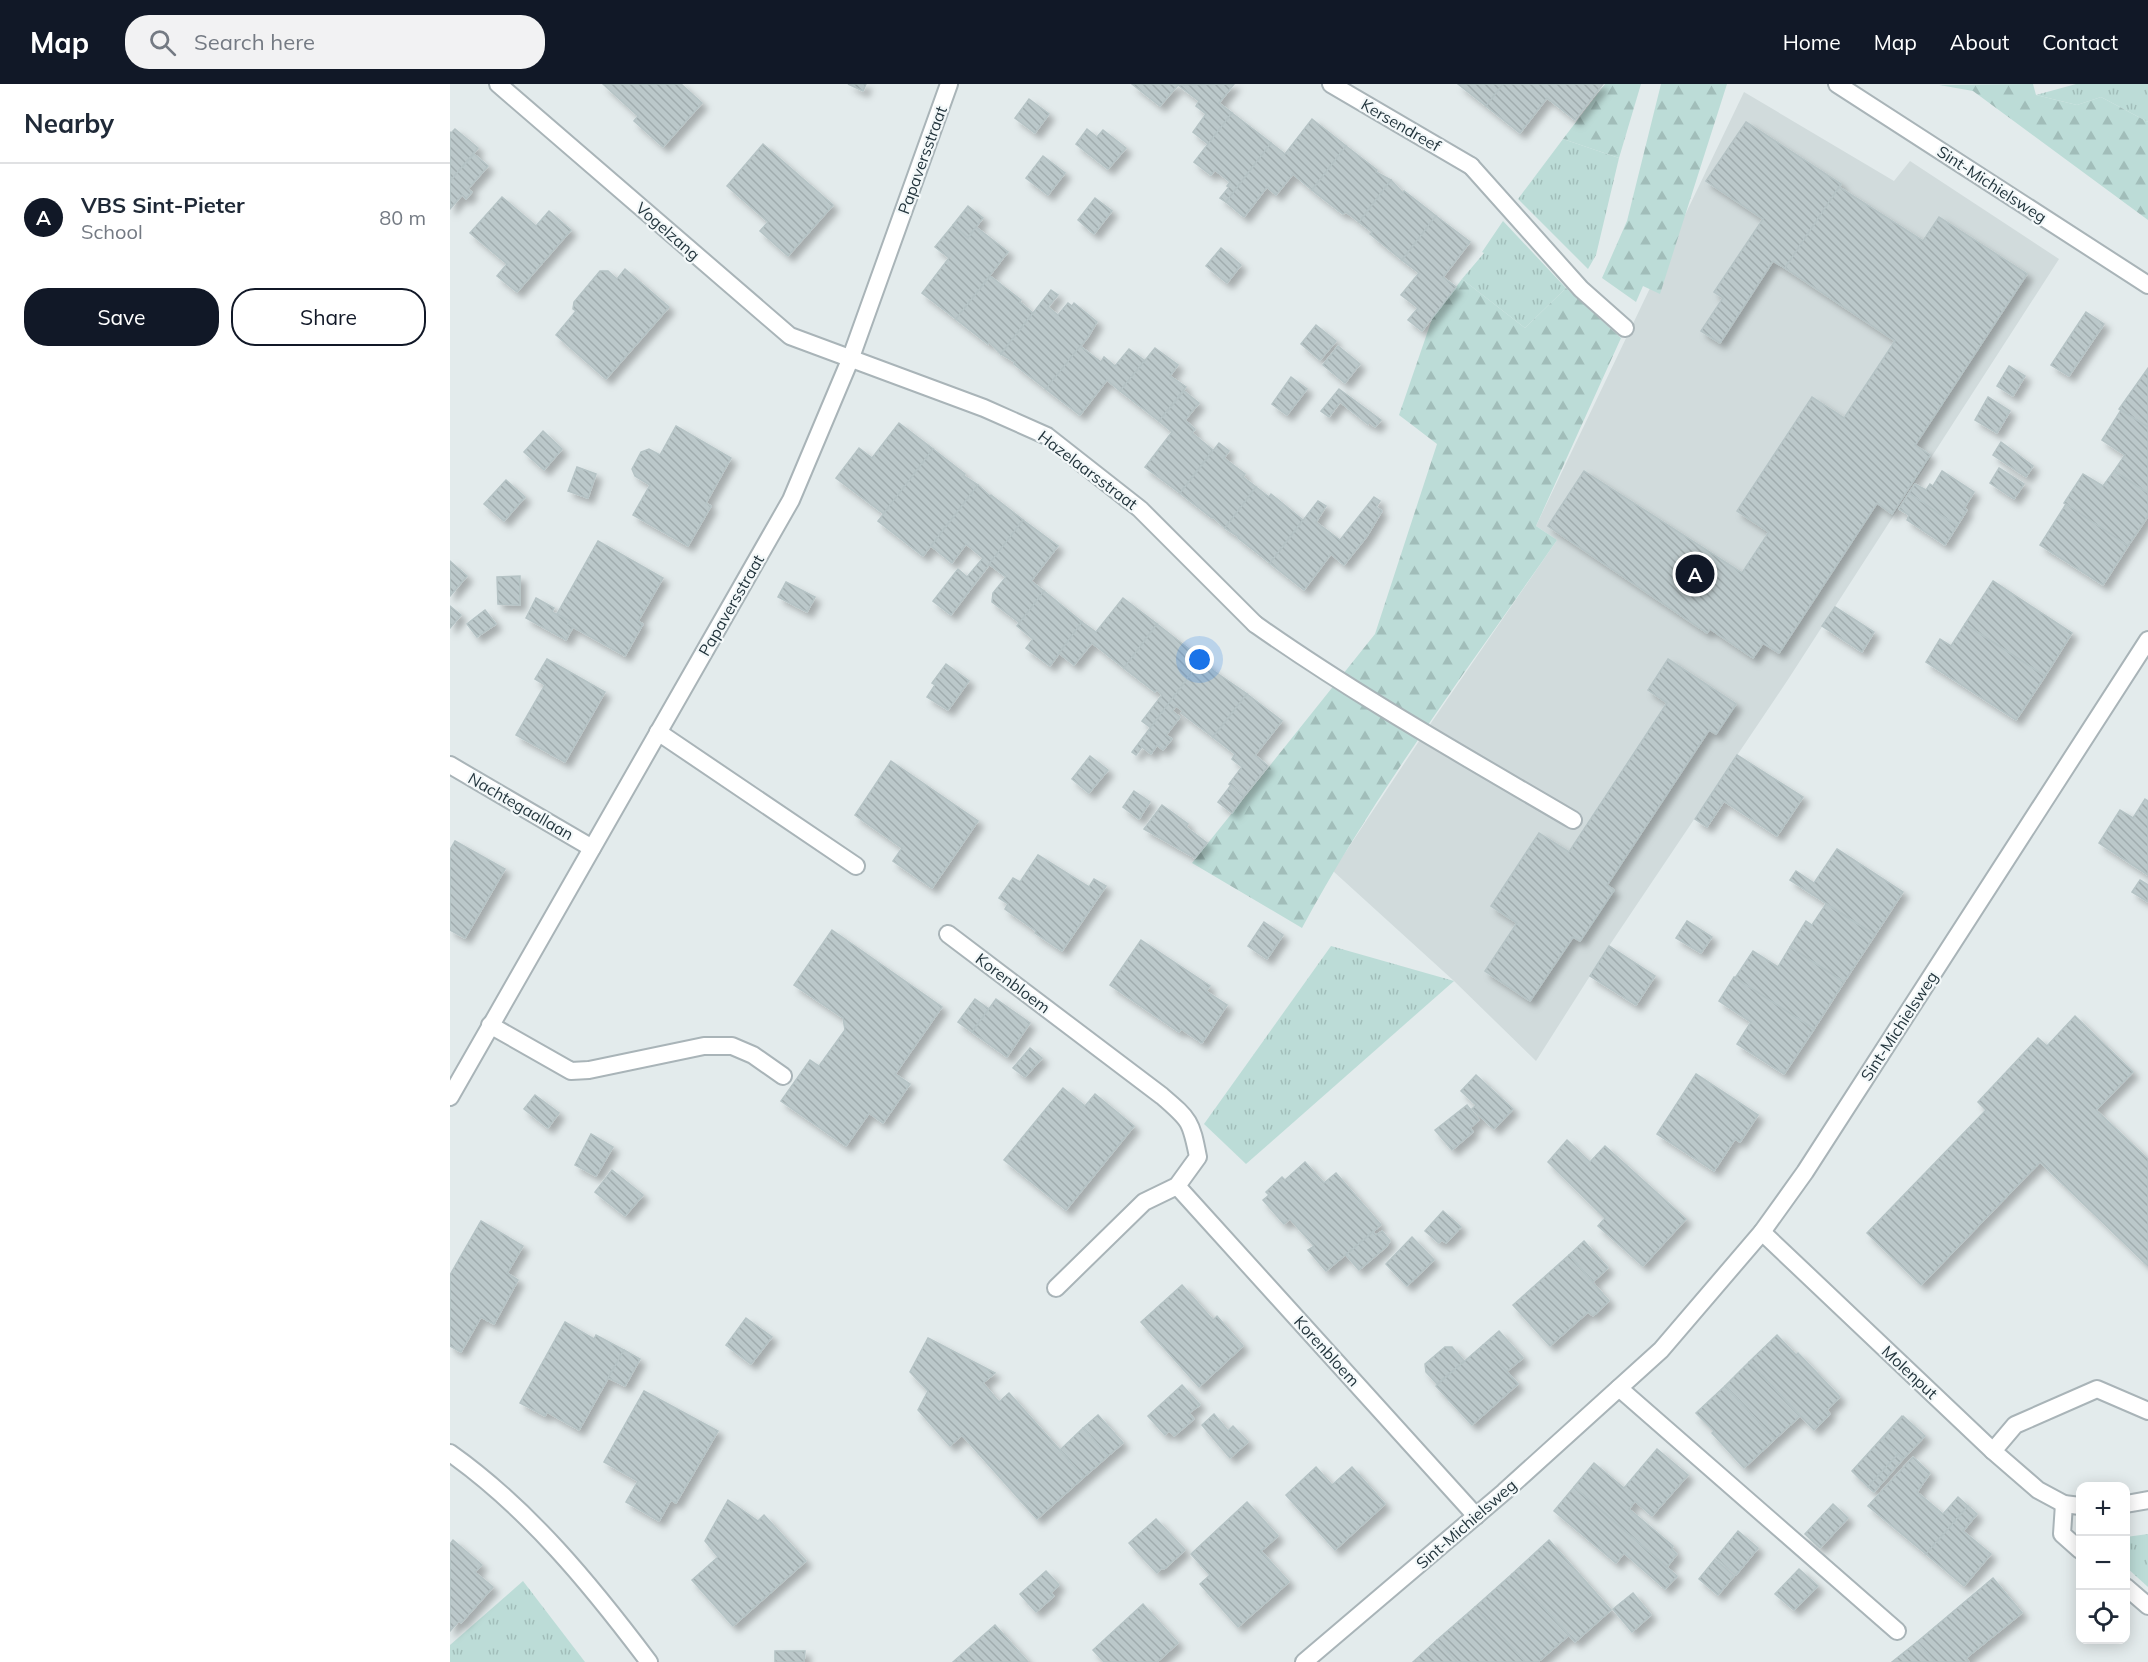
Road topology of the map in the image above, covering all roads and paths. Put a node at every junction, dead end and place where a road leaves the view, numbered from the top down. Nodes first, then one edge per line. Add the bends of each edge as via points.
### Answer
1 (498, 84) edge
2 (949, 84) edge
3 (1331, 84) edge
4 (1837, 84) edge
5 (2148, 285) edge
6 (1625, 328) dead end
7 (850, 360) junction
8 (2148, 640) edge
9 (658, 732) junction
10 (450, 765) edge
11 (1573, 820) dead end
12 (592, 848) junction
13 (855, 866) dead end
14 (948, 934) dead end
15 (490, 1025) junction
16 (783, 1076) dead end
17 (450, 1097) edge
18 (1177, 1186) junction
19 (1761, 1232) junction
20 (1056, 1288) dead end
21 (1619, 1388) junction
22 (2148, 1411) edge
23 (1992, 1450) junction
24 (450, 1453) edge
25 (2148, 1500) edge
26 (2130, 1503) edge
27 (2072, 1505) edge
28 (1476, 1516) junction
29 (2076, 1546) edge
30 (2129, 1590) edge
31 (2148, 1606) edge
32 (1897, 1631) dead end
33 (1309, 1660) edge
34 (649, 1662) edge

1 - 7 street, Vogelzang via 790,336
2 - 7 street, Papaversstraat
3 - 6 street, Kersendreef via 1471,166 1581,289
4 - 5 street, Sint-Michielsweg
7 - 9 street, Papaversstraat via 791,500
7 - 11 street, Hazelaarsstraat via 1047,436 1140,509 1255,624 1349,686
8 - 19 street, Sint-Michielsweg via 1805,1172
9 - 12 street, Papaversstraat
9 - 13 street
10 - 12 street, Nachtegaallaan
12 - 15 street, Papaversstraat
14 - 18 street, Korenbloem via 1182,1113 1192,1127 1198,1157
15 - 16 street via 571,1071 704,1046 732,1046
15 - 17 street, Papaversstraat
18 - 20 street, Korenbloem via 1144,1202
18 - 28 street, Korenbloem
19 - 21 street, Sint-Michielsweg via 1661,1350
19 - 23 street, Molenput
21 - 28 street, Sint-Michielsweg
21 - 32 street
22 - 23 street via 2097,1389 2015,1425
23 - 27 street, Molenput via 2038,1490
24 - 34 street via 535,1524
25 - 26 street
27 - 29 street, Molenput via 2062,1534
28 - 33 street, Sint-Michielsweg
30 - 31 street

